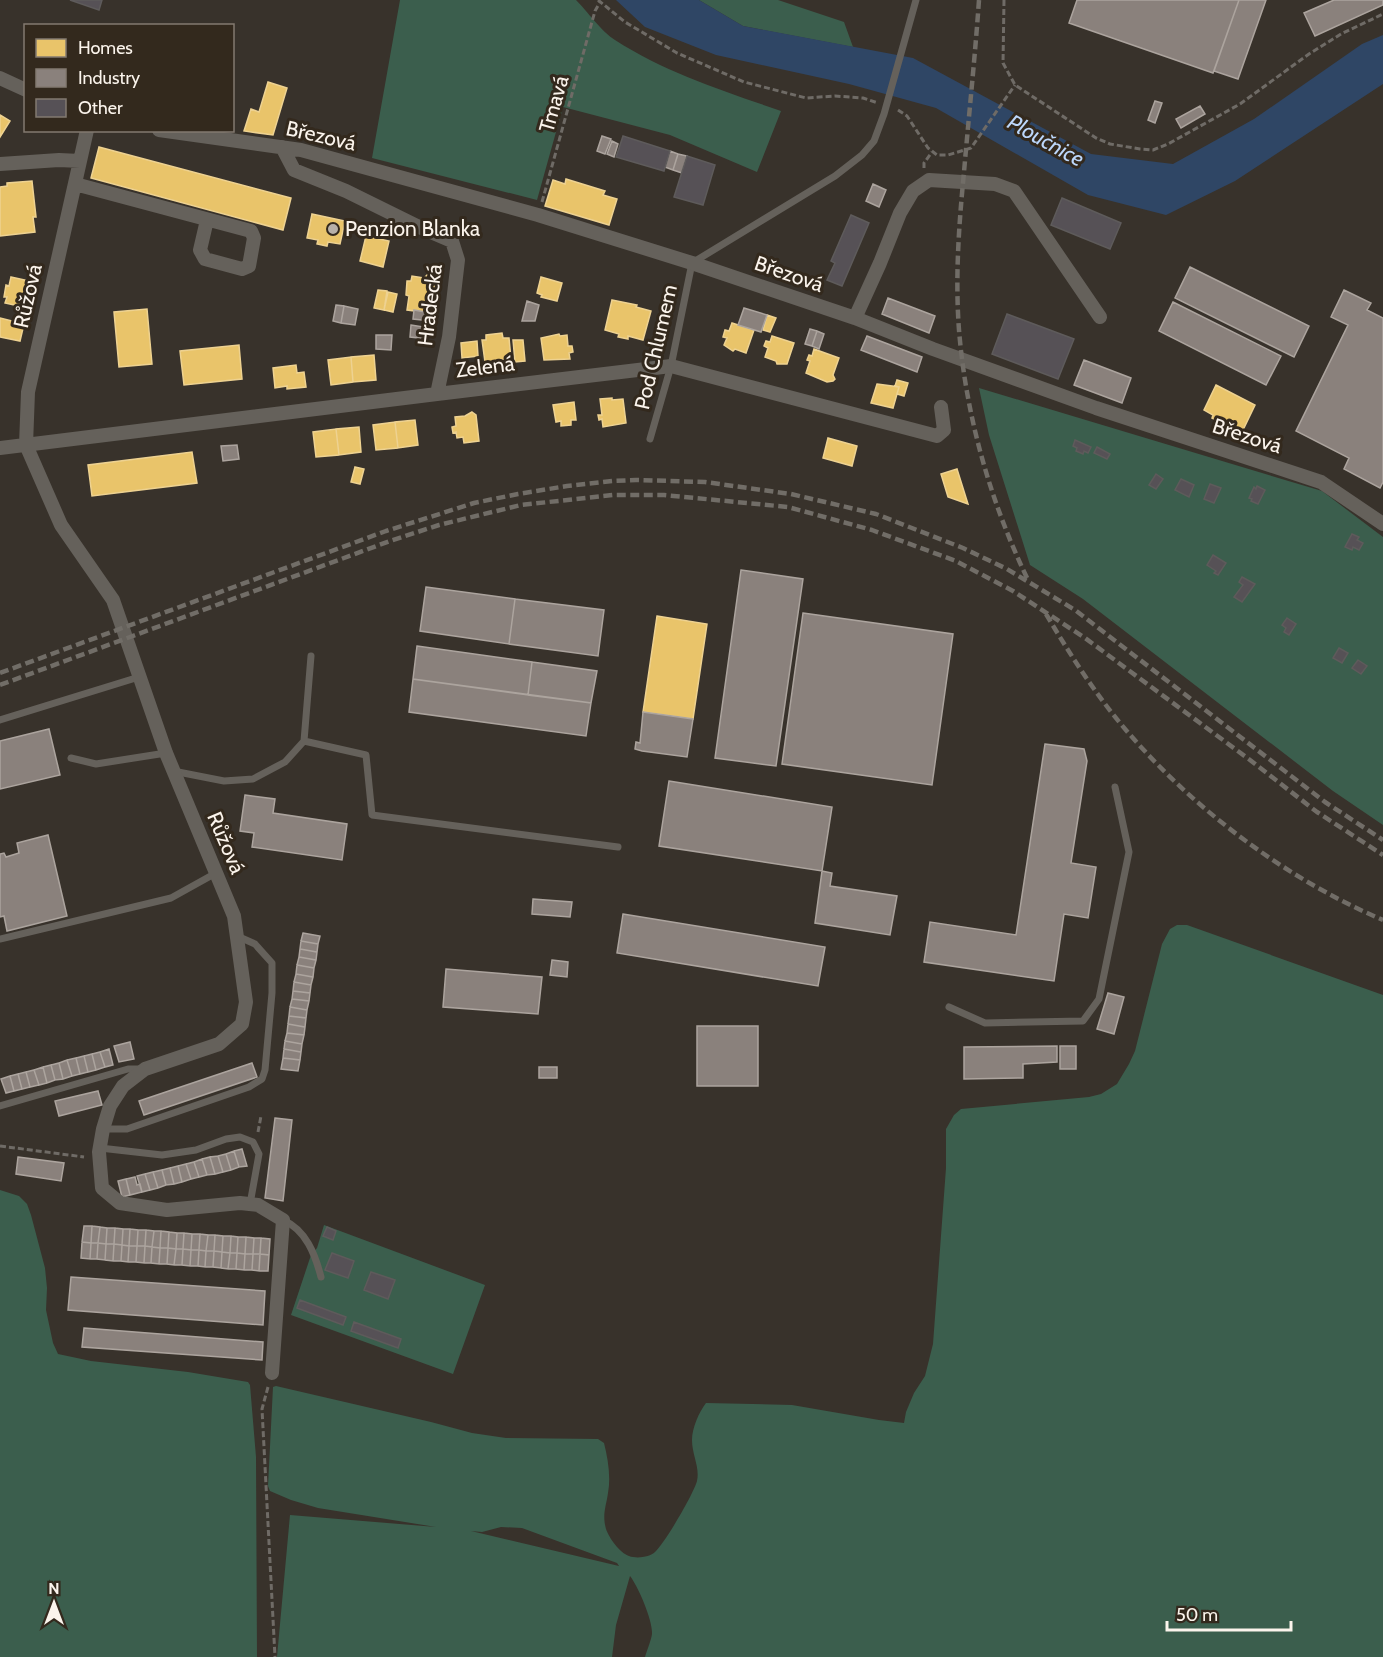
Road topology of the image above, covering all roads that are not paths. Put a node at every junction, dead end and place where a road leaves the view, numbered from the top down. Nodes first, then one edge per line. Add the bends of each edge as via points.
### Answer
1 (916, 0) edge
2 (0, 78) edge
3 (24, 89) edge
4 (87, 132) edge
5 (173, 132) edge
6 (282, 147) junction
7 (80, 161) junction
8 (0, 164) edge
9 (75, 184) junction
10 (207, 219) dead end
11 (692, 263) junction
12 (1100, 317) dead end
13 (855, 318) junction
14 (671, 366) junction
15 (437, 393) junction
16 (941, 407) dead end
17 (650, 439) dead end
18 (26, 445) junction
19 (0, 448) edge
20 (1383, 524) edge
21 (311, 657) dead end
22 (139, 677) junction
23 (0, 720) edge
24 (304, 741) junction
25 (166, 753) junction
26 (71, 758) dead end
27 (173, 771) junction
28 (1115, 787) dead end
29 (618, 847) dead end
30 (216, 873) junction
31 (237, 936) junction
32 (0, 939) edge
33 (949, 1007) dead end
34 (145, 1069) junction
35 (0, 1106) edge
36 (103, 1129) junction
37 (99, 1151) junction
38 (250, 1204) junction
39 (283, 1220) junction
40 (321, 1277) dead end
41 (272, 1373) road end

1 - 11 lane via 874,141 847,168
2 - 3 street
4 - 7 street, Růžová
5 - 6 street, Březová
6 - 11 street, Březová via 538,215
6 - 15 street, Hradecká via 294,170 452,241 458,260
7 - 8 street
7 - 9 street, Růžová
9 - 10 street
9 - 18 street, Růžová via 28,392
11 - 13 street, Březová
11 - 14 lane, Pod Chlumem
12 - 13 street via 1014,191 995,184 929,180 913,191 900,213
13 - 20 street, Březová via 1096,408 1321,482
14 - 15 street, Zelená
14 - 16 street, Zelená via 936,436 944,430
14 - 17 lane, Pod Chlumem
15 - 18 street, Zelená
18 - 19 street, Zelená
18 - 22 street, Růžová via 61,525 113,600
21 - 24 lane
22 - 23 lane
22 - 25 street, Růžová
24 - 27 lane via 285,762 253,779 224,782
24 - 29 lane via 366,755 372,815
25 - 26 lane via 96,764
25 - 27 street, Růžová
27 - 30 street, Růžová
28 - 33 lane via 1130,852 1099,999 1083,1021 985,1023
30 - 31 street, Růžová via 234,916
30 - 32 lane via 171,898
31 - 34 street, Růžová via 246,1002 242,1024 219,1044
31 - 36 lane via 255,944 272,963 262,1079 127,1130
34 - 35 lane via 128,1069
34 - 36 street, Růžová via 123,1086
36 - 37 street, Růžová
37 - 38 street, Růžová via 102,1188 120,1203 167,1210
37 - 38 lane via 162,1155 240,1137 253,1142 259,1154
38 - 39 street, Růžová
39 - 40 lane via 295,1225 314,1251
39 - 41 street

